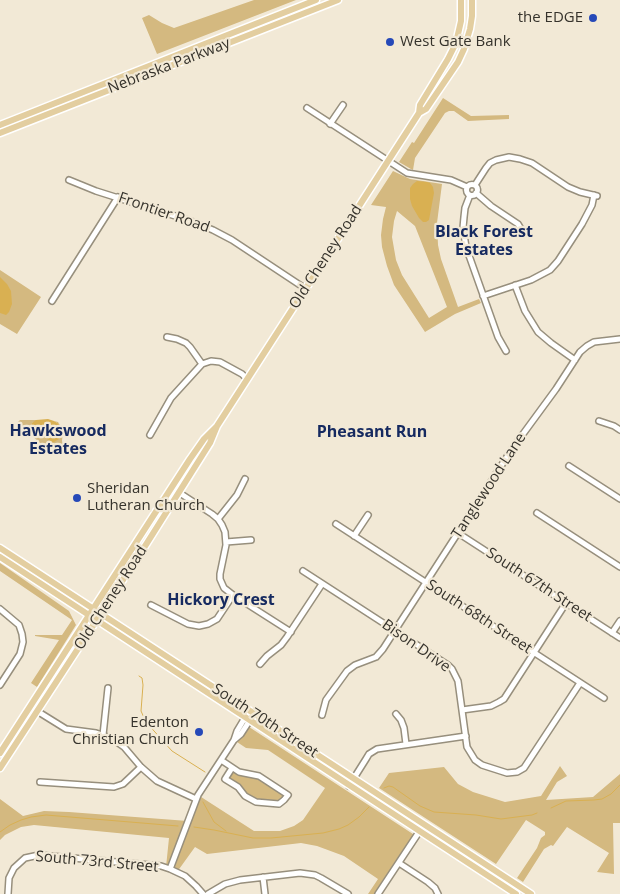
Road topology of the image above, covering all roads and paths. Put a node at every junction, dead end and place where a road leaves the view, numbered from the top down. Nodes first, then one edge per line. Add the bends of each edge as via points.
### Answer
1 (316, 0) edge
2 (338, 0) edge
3 (461, 0) edge
4 (472, 0) edge
5 (343, 105) dead end
6 (307, 108) dead end
7 (419, 113) junction
8 (330, 124) junction
9 (0, 125) edge
10 (0, 133) edge
11 (388, 161) junction
12 (69, 180) dead end
13 (475, 186) junction
14 (467, 187) junction
15 (476, 193) junction
16 (470, 195) junction
17 (118, 197) junction
18 (524, 234) dead end
19 (515, 285) junction
20 (306, 288) junction
21 (483, 296) junction
22 (52, 301) dead end
23 (167, 337) dead end
24 (620, 339) edge
25 (506, 351) dead end
26 (575, 360) junction
27 (202, 364) junction
28 (247, 379) junction
29 (599, 421) dead end
30 (217, 426) junction
31 (620, 430) edge
32 (150, 435) dead end
33 (570, 466) dead end
34 (245, 479) dead end
35 (172, 488) junction
36 (178, 492) junction
37 (620, 499) edge
38 (537, 513) dead end
39 (368, 515) dead end
40 (218, 520) junction
41 (336, 524) dead end
42 (458, 533) junction
43 (354, 536) junction
44 (251, 540) dead end
45 (226, 542) junction
46 (0, 548) edge
47 (0, 557) edge
48 (620, 566) edge
49 (303, 571) dead end
50 (426, 583) junction
51 (322, 584) junction
52 (233, 595) junction
53 (566, 603) junction
54 (151, 605) dead end
55 (0, 608) edge
56 (93, 609) junction
57 (101, 614) junction
58 (89, 616) junction
59 (96, 621) junction
60 (620, 621) edge
61 (394, 631) junction
62 (291, 632) junction
63 (612, 633) junction
64 (620, 638) edge
65 (534, 653) junction
66 (260, 664) dead end
67 (580, 683) junction
68 (0, 685) edge
69 (108, 688) dead end
70 (604, 698) dead end
71 (462, 710) junction
72 (37, 711) junction
73 (252, 712) junction
74 (396, 714) dead end
75 (322, 716) dead end
76 (247, 719) junction
77 (103, 735) junction
78 (466, 736) junction
79 (406, 744) junction
80 (0, 753) edge
81 (221, 760) junction
82 (141, 767) junction
83 (0, 768) edge
84 (232, 768) junction
85 (353, 779) junction
86 (40, 782) dead end
87 (349, 786) junction
88 (196, 799) junction
89 (424, 825) junction
90 (420, 831) junction
91 (399, 863) junction
92 (170, 869) junction
93 (264, 877) junction
94 (517, 885) junction
95 (513, 893) edge
96 (8, 894) edge
97 (203, 894) edge
98 (208, 894) edge
99 (265, 894) edge
100 (348, 894) edge
101 (378, 894) edge
102 (438, 894) edge
103 (531, 894) edge

1 - 9 main road, Nebraska Parkway
2 - 10 main road, Nebraska Parkway
3 - 7 main road, Old Cheney Road via 461,25 456,43 420,105
4 - 7 main road, Old Cheney Road via 471,26 463,53 426,109
5 - 8 street
6 - 8 street
7 - 11 main road, Old Cheney Road
8 - 11 street
11 - 14 street via 410,174
11 - 20 main road, Old Cheney Road
12 - 17 street, Frontier Road
13 - 14 street
13 - 15 street
13 - 19 street via 490,163 509,157 532,163 568,187 596,196 558,261 545,273
14 - 16 street
15 - 16 street
15 - 18 street via 518,224
16 - 21 street via 465,208 464,237
17 - 20 street, Frontier Road via 213,230
17 - 22 street
19 - 21 street
19 - 26 street via 538,332
20 - 28 main road, Old Cheney Road
21 - 25 street
23 - 27 street via 186,343
24 - 26 street, Tanglewood Lane via 587,346
26 - 42 street, Tanglewood Lane
27 - 28 street via 220,362
27 - 32 street via 171,398
28 - 30 main road, Old Cheney Road
29 - 31 street
30 - 35 main road, Old Cheney Road via 204,439
30 - 36 main road, Old Cheney Road via 210,443
33 - 37 street
34 - 40 street
35 - 36 street
35 - 56 main road, Old Cheney Road
36 - 40 street
36 - 57 main road, Old Cheney Road
38 - 48 street
39 - 43 street
40 - 45 street
41 - 43 street, South 68th Street
42 - 50 street, Tanglewood Lane
42 - 53 street, South 67th Street
43 - 50 street, South 68th Street
44 - 45 street
45 - 52 street via 220,579 224,588
46 - 56 main road, South 70th Street
47 - 58 main road, South 70th Street
49 - 51 street, Bison Drive
50 - 61 street, Tanglewood Lane
50 - 65 street, South 68th Street
51 - 61 street, Bison Drive
51 - 62 street
52 - 54 street via 216,618 199,626 188,624
52 - 62 street
53 - 63 street, South 67th Street
53 - 65 street
55 - 68 street via 18,625 23,642 20,654
56 - 57 main road, South 70th Street
56 - 58 main road, Old Cheney Road
57 - 59 main road, Old Cheney Road
57 - 73 main road, South 70th Street
58 - 59 main road, South 70th Street
58 - 80 main road, Old Cheney Road
59 - 72 main road, Old Cheney Road
59 - 76 main road, South 70th Street
60 - 63 street
61 - 71 street, Bison Drive via 452,669 458,681
61 - 75 street, Tanglewood Lane via 376,656 347,671 326,700
62 - 66 street
63 - 64 street, South 67th Street
65 - 67 street, South 68th Street
65 - 71 street via 499,702
67 - 70 street, South 68th Street
67 - 78 street, Bison Drive via 528,764 520,770 507,773 478,763 469,752
69 - 77 street
71 - 78 street, Bison Drive
72 - 77 street via 66,729
72 - 83 main road, Old Cheney Road
73 - 76 street
73 - 85 main road, South 70th Street
74 - 79 street via 402,723
76 - 81 street
76 - 87 main road, South 70th Street
77 - 82 street via 124,747
78 - 79 street
79 - 85 street via 373,751
81 - 84 street
81 - 88 street
82 - 86 street via 123,784 114,787
82 - 88 street via 157,781
84 - 84 street via 258,776 288,795 279,804 256,802 226,779
85 - 87 street
85 - 89 main road, South 70th Street
87 - 90 main road, South 70th Street
88 - 92 street
89 - 90 street
89 - 94 main road, South 70th Street
90 - 91 street
90 - 95 main road, South 70th Street
91 - 101 street
91 - 102 street via 428,882
92 - 96 street, South 73rd Street via 34,855 14,868 9,878
92 - 97 street, South 73rd Street via 191,881
93 - 98 street via 232,882
93 - 99 street
93 - 100 street via 308,874 327,880
94 - 95 street
94 - 103 main road, South 70th Street

